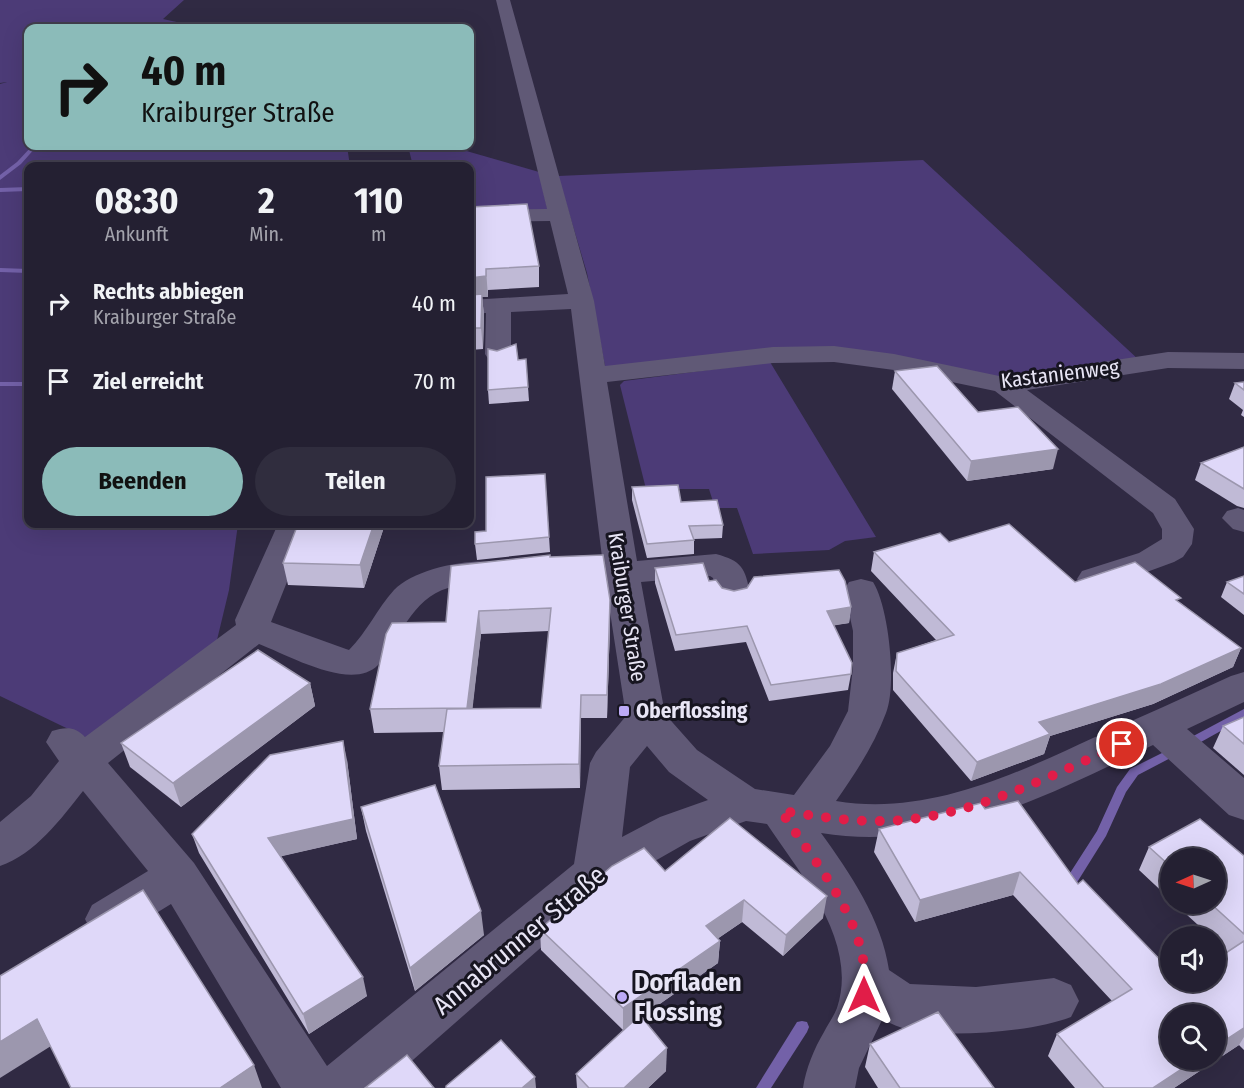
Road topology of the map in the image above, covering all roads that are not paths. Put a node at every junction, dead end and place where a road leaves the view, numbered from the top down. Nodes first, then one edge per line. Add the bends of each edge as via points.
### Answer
1 (503, 0) edge
2 (558, 208) junction
3 (474, 216) edge
4 (582, 301) junction
5 (499, 305) junction
6 (474, 307) edge
7 (498, 354) edge
8 (1244, 361) edge
9 (591, 376) junction
10 (1004, 385) junction
11 (292, 528) edge
12 (585, 560) edge
13 (620, 564) junction
14 (529, 568) edge
15 (1094, 579) edge
16 (861, 590) dead end
17 (733, 593) edge
18 (255, 629) junction
19 (1234, 700) edge
20 (646, 719) junction
21 (1162, 731) junction
22 (74, 751) junction
23 (1244, 803) edge
24 (777, 810) junction
25 (0, 848) edge
26 (595, 873) junction
27 (178, 876) junction
28 (69, 942) edge
29 (866, 982) junction
30 (1054, 1001) dead end
31 (311, 1088) edge
32 (342, 1088) edge
33 (829, 1088) edge

1 - 2 street, Kraiburger Straße
2 - 3 street
2 - 4 street, Kraiburger Straße
4 - 5 street
4 - 9 street, Kraiburger Straße
5 - 6 street
5 - 7 street
8 - 10 street, Kastanienweg via 1168,360
9 - 10 street, Kastanienweg via 822,353 894,362
9 - 13 street, Kraiburger Straße
10 - 15 street via 1164,506 1174,518 1179,531 1176,544 1165,554
11 - 18 street via 253,620
12 - 13 street
13 - 17 street via 716,565 729,573
13 - 20 street, Kraiburger Straße
14 - 18 street via 448,576 419,586 401,604 374,648 358,663 342,662
16 - 24 street via 871,631 868,711 845,756
18 - 22 street
19 - 21 street
20 - 24 street via 683,761
20 - 26 street via 610,763
21 - 23 street
21 - 24 street via 965,808 888,821 851,821
22 - 25 street via 46,808
22 - 27 street
24 - 26 street, Annabrunner Straße via 675,829
24 - 29 street via 850,918 863,957
26 - 32 street, Annabrunner Straße
27 - 28 street
27 - 31 street
29 - 30 street via 908,1007 976,1010
29 - 33 street via 862,1007 831,1071

